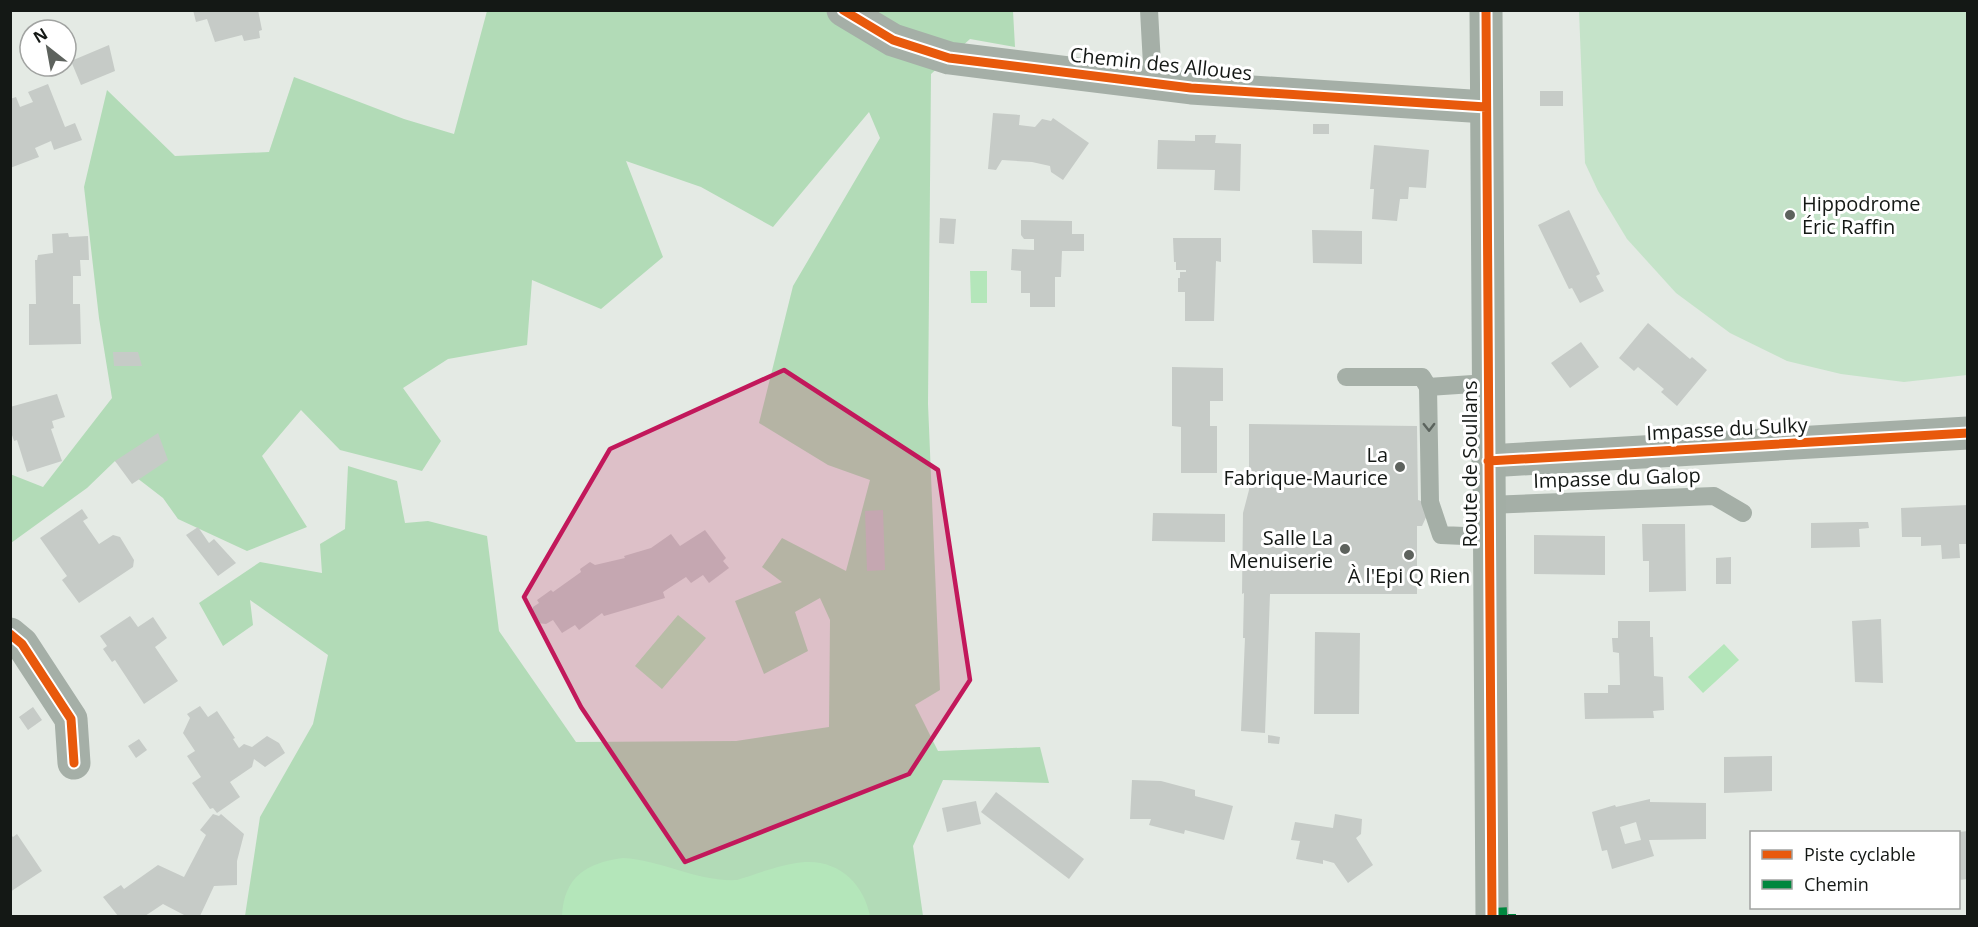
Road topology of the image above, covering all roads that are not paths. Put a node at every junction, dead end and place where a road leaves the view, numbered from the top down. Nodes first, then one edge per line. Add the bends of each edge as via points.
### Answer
1 (843, 10) edge
2 (1149, 10) edge
3 (1486, 10) edge
4 (1153, 83) junction
5 (1486, 107) junction
6 (1346, 377) dead end
7 (1488, 382) junction
8 (1428, 387) junction
9 (1968, 433) edge
10 (1488, 461) junction
11 (1488, 505) junction
12 (1743, 513) dead end
13 (1488, 537) junction
14 (10, 634) edge
15 (74, 763) dead end
16 (1492, 916) edge

1 - 4 street, Chemin des Alloues via 893,40 949,58
2 - 4 lane
3 - 5 main road, Route de Soullans
4 - 5 street, Chemin des Alloues
5 - 7 main road, Route de Soullans
6 - 8 lane via 1422,376
7 - 8 lane
7 - 10 main road, Route de Soullans
8 -> 13 lane via 1430,502 1441,535
9 - 10 street, Impasse du Sulky
10 - 11 main road, Route de Soullans
11 - 12 lane, Impasse du Galop via 1714,496
11 - 13 main road, Route de Soullans
13 - 16 main road, Route de Soullans
14 - 15 street via 22,644 70,719

